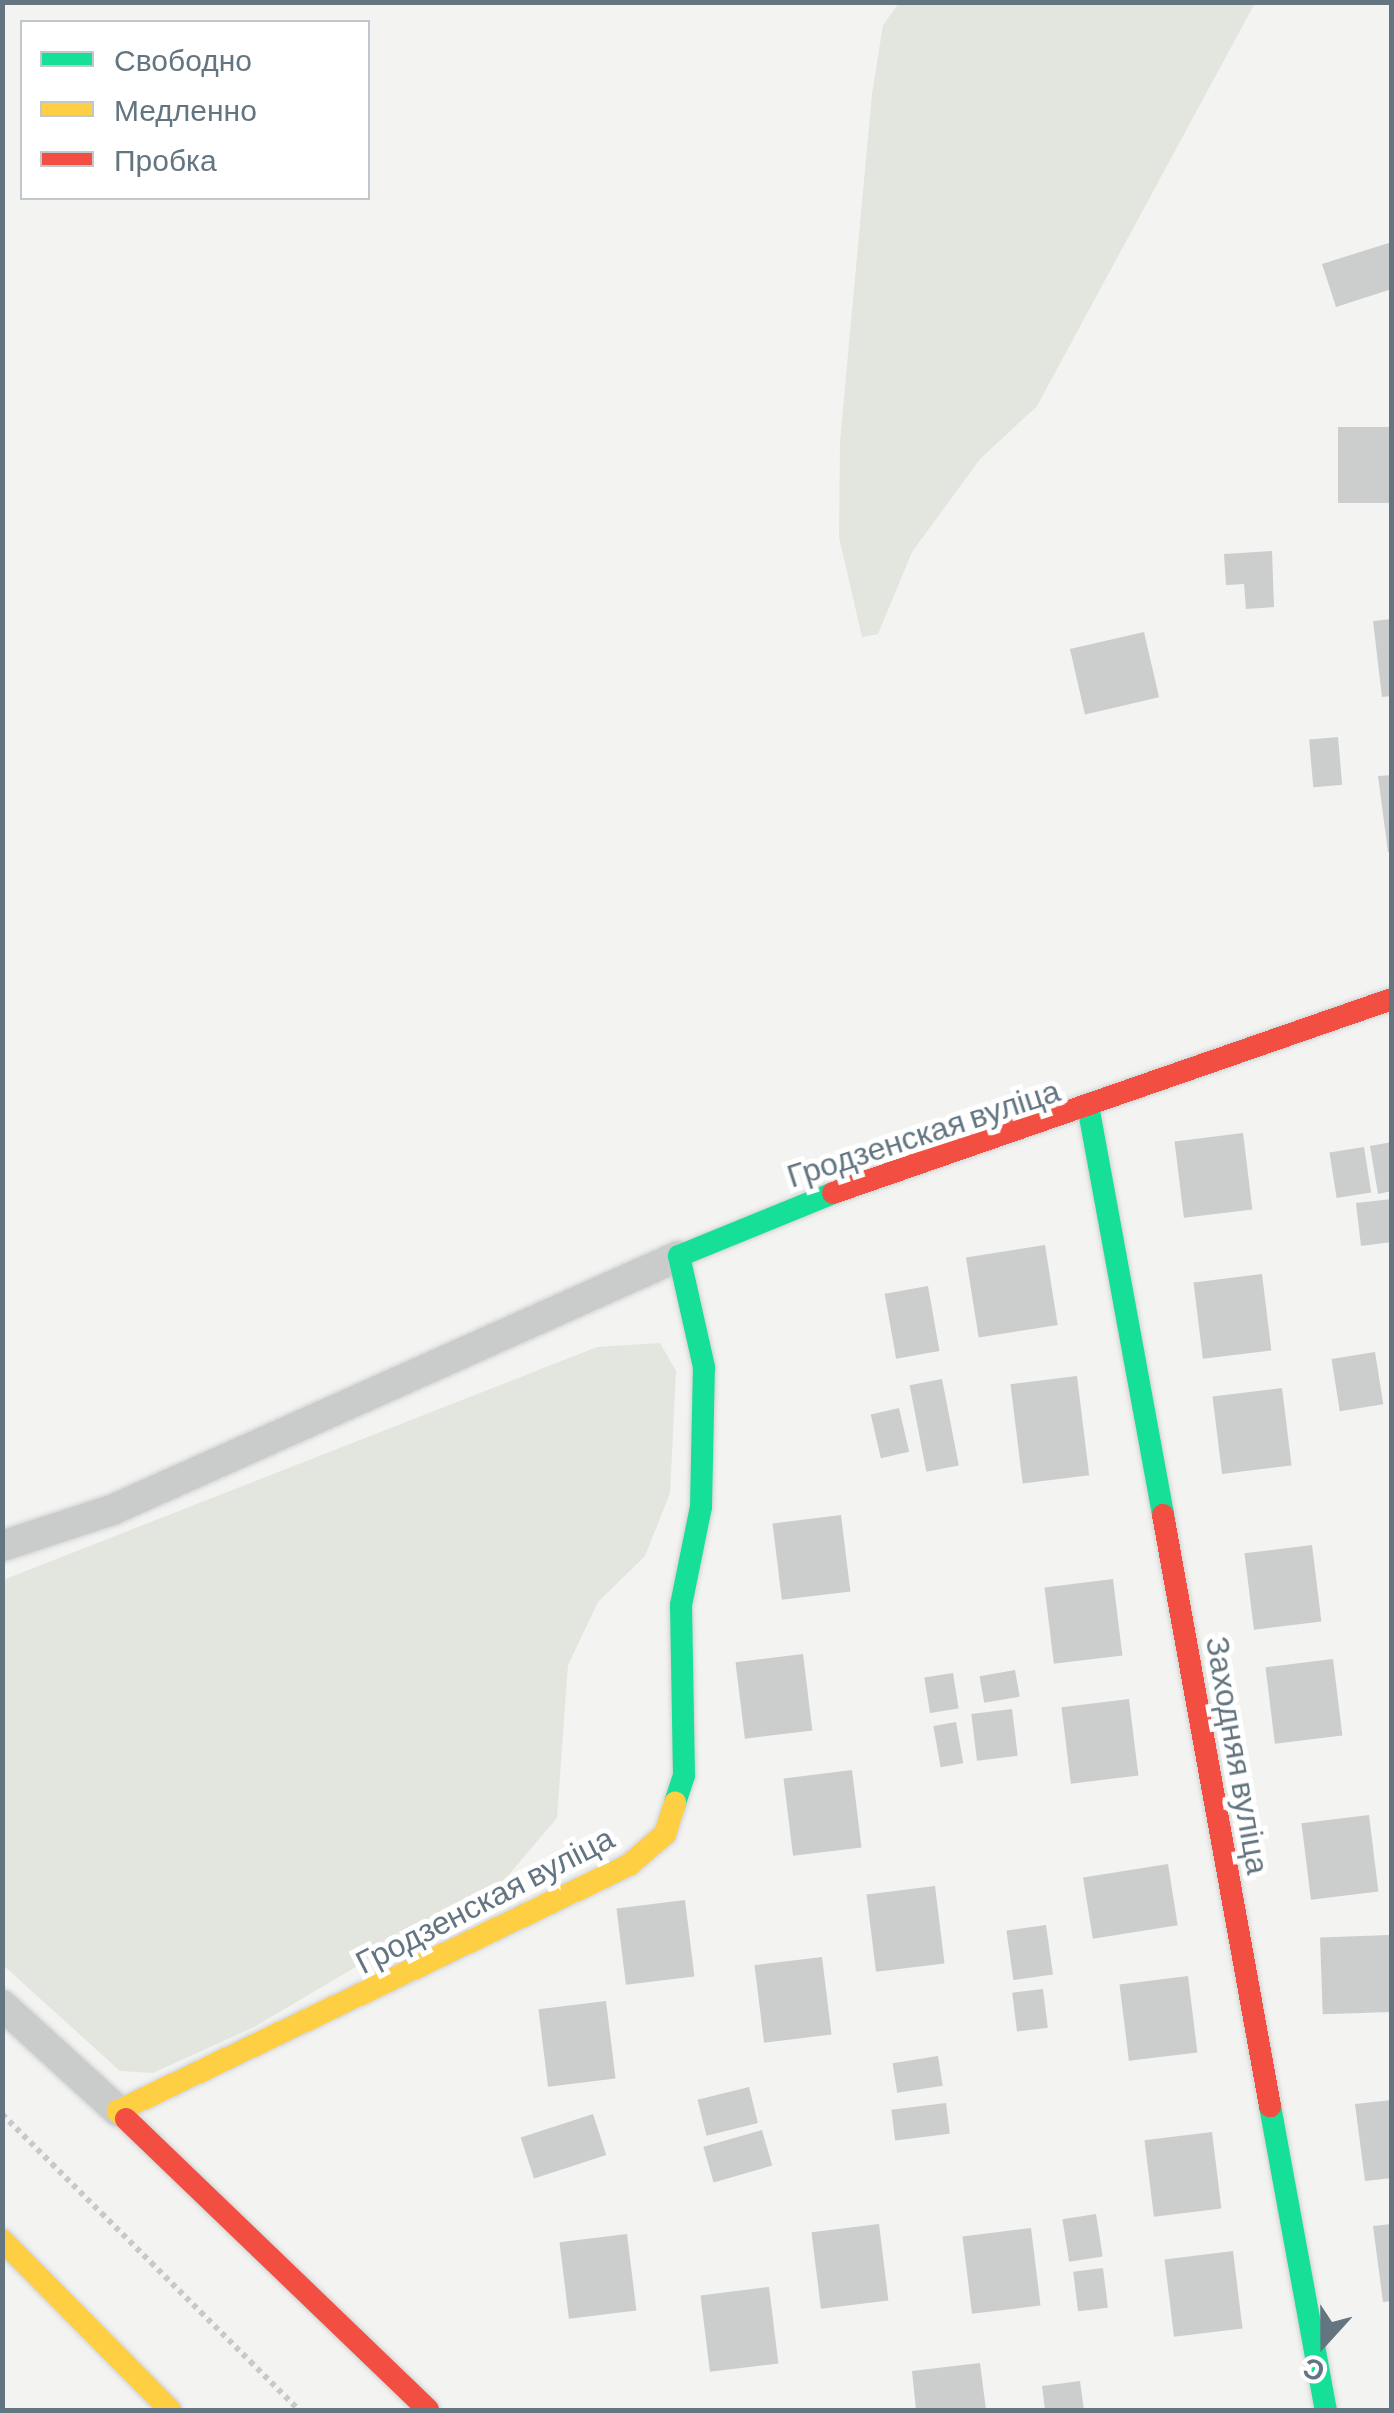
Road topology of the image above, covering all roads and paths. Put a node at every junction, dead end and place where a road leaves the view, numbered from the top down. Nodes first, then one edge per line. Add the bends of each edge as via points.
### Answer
1 (1392, 998) edge
2 (1089, 1111) junction
3 (678, 1256) junction
4 (2, 1546) edge
5 (2, 2006) edge
6 (118, 2111) junction
7 (2, 2114) edge
8 (2, 2240) edge
9 (170, 2410) edge
10 (299, 2410) edge
11 (428, 2410) edge
12 (1326, 2410) edge

1 - 2 street, Гродзенская вуліца
2 - 3 street, Гродзенская вуліца via 869,1178
2 - 12 street, Заходняя вуліца
3 - 4 street via 112,1510
3 - 6 street, Гродзенская вуліца via 704,1368 702,1487 681,1604 684,1776 665,1834 629,1866
5 - 6 street
6 - 11 street
7 - 10 path
8 - 9 street

